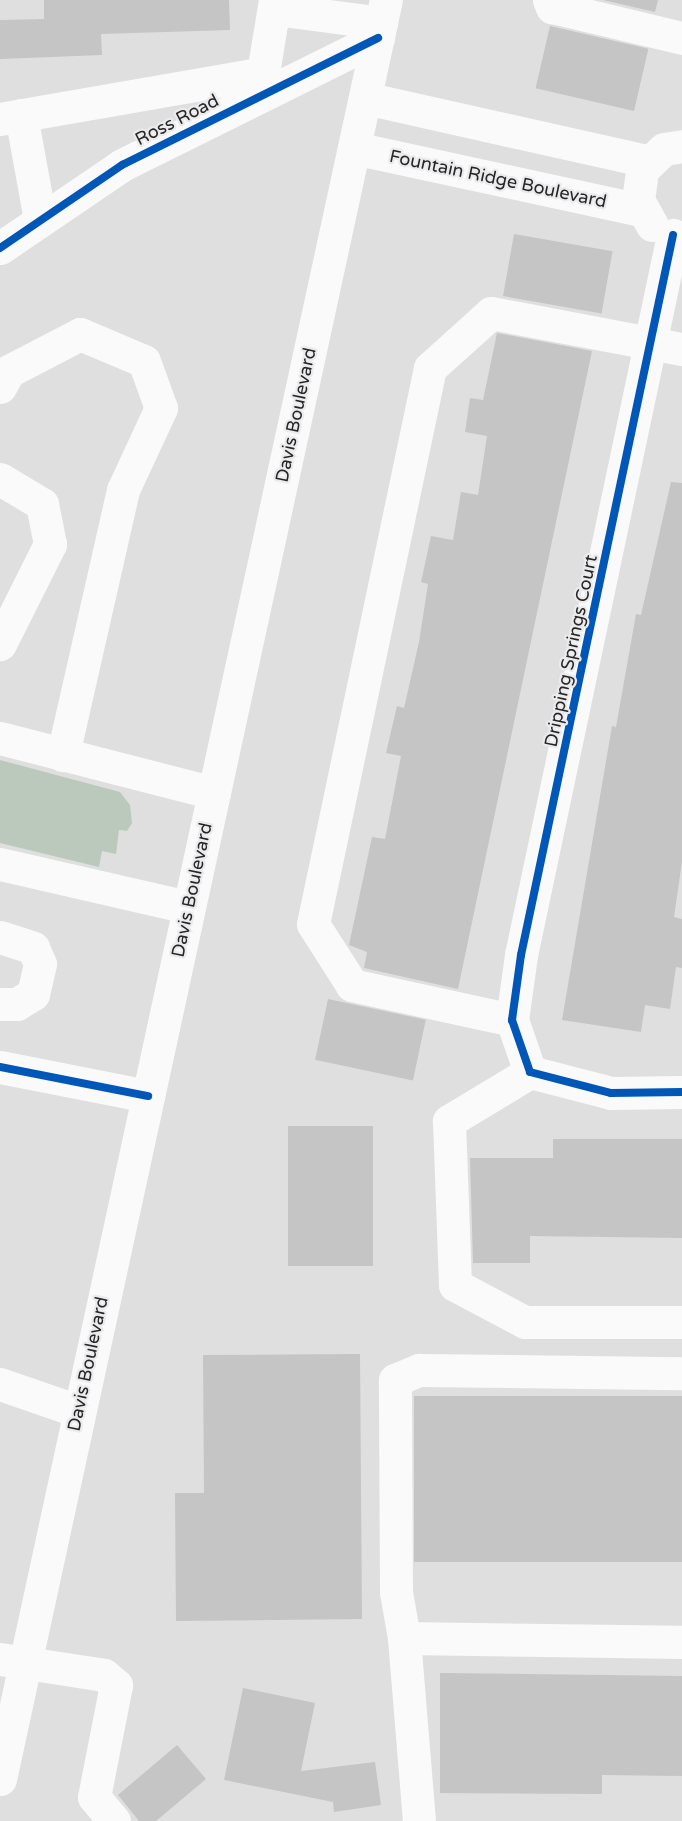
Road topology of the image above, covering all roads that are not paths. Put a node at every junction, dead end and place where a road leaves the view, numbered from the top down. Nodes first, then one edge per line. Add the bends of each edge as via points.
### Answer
1 (549, 0) edge
2 (275, 4) edge
3 (382, 20) edge
4 (682, 38) edge
5 (185, 86) junction
6 (365, 98) junction
7 (10, 117) edge
8 (192, 128) junction
9 (682, 146) edge
10 (354, 148) junction
11 (648, 161) junction
12 (641, 210) junction
13 (40, 220) junction
14 (678, 235) edge
15 (0, 248) edge
16 (648, 344) junction
17 (682, 349) edge
18 (0, 387) edge
19 (0, 478) edge
20 (0, 644) edge
21 (0, 738) edge
22 (63, 754) junction
23 (214, 793) junction
24 (0, 864) edge
25 (188, 907) junction
26 (0, 938) edge
27 (0, 1004) edge
28 (512, 1020) junction
29 (0, 1067) edge
30 (530, 1072) junction
31 (682, 1092) edge
32 (148, 1096) junction
33 (682, 1322) edge
34 (682, 1373) edge
35 (0, 1384) edge
36 (78, 1411) junction
37 (404, 1638) junction
38 (682, 1642) edge
39 (13, 1659) edge
40 (0, 1779) edge
41 (114, 1821) edge
42 (419, 1821) edge

1 - 4 street via 552,7
2 - 3 street
2 - 5 street via 263,73
3 - 6 street, Davis Boulevard
3 - 8 street, Ross Road
5 - 7 street
5 - 8 street
6 - 10 street, Davis Boulevard
6 - 11 street
7 - 13 street
8 - 13 street, Ross Road via 122,165
9 - 11 street via 664,150
10 - 12 street, Fountain Ridge Boulevard
10 - 23 street, Davis Boulevard
11 - 12 street via 638,180
12 - 14 street via 654,226
13 - 15 street, Ross Road
14 - 16 street, Dripping Springs Court
16 - 17 street
16 - 28 street, Dripping Springs Court via 521,955
16 - 28 street via 490,313 430,368 313,924 352,985
18 - 22 street via 9,372 80,334 144,361 161,408 123,490
19 - 20 street via 42,504 50,544
21 - 22 street
22 - 23 street
23 - 25 street, Davis Boulevard
24 - 25 street
25 - 32 street, Davis Boulevard
26 - 27 street via 33,948 40,964 33,994 17,1004
28 - 30 street, Dripping Springs Court
29 - 32 street
30 - 31 street via 611,1093
30 - 33 street via 449,1121 455,1285 525,1322
32 - 36 street, Davis Boulevard
34 - 37 street via 418,1370 395,1380 396,1592
35 - 36 street
36 - 39 street, Davis Boulevard
37 - 38 street
37 - 42 street
39 - 40 street, Davis Boulevard
39 - 41 street via 104,1675 116,1685 94,1797

